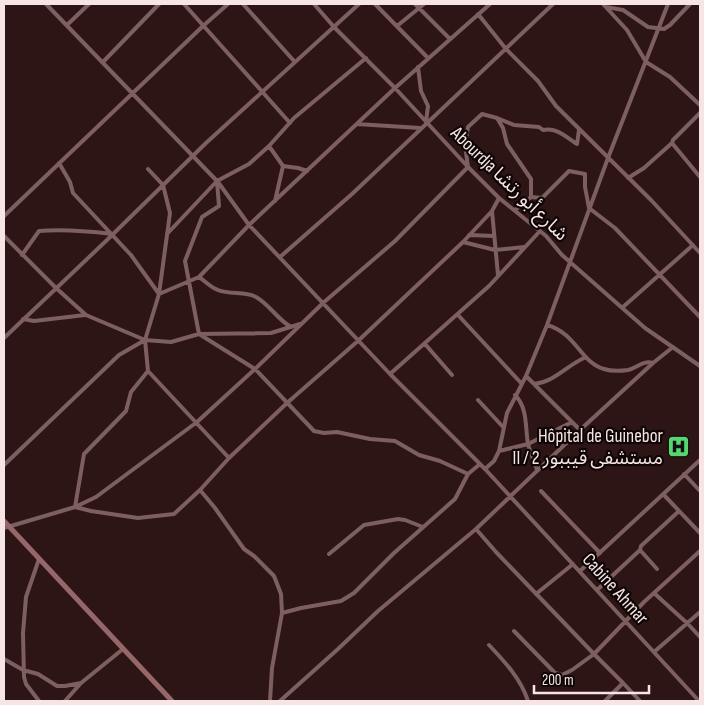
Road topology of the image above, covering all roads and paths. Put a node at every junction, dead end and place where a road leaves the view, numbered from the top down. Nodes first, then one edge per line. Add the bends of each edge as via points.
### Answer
1 (46, 4) edge
2 (89, 4) edge
3 (159, 4) edge
4 (184, 4) edge
5 (228, 4) edge
6 (243, 4) edge
7 (314, 4) edge
8 (359, 4) edge
9 (374, 4) edge
10 (415, 4) edge
11 (424, 4) edge
12 (490, 4) edge
13 (553, 4) edge
14 (668, 4) edge
15 (690, 4) edge
16 (604, 5) edge
17 (418, 9) junction
18 (478, 14) junction
19 (67, 25) junction
20 (203, 26) junction
21 (397, 26) junction
22 (334, 27) junction
23 (659, 29) junction
24 (450, 39) junction
25 (506, 49) junction
26 (366, 58) junction
27 (428, 58) junction
28 (294, 61) junction
29 (103, 62) junction
30 (646, 62) junction
31 (418, 68) junction
32 (396, 88) junction
33 (133, 92) junction
34 (262, 92) junction
35 (700, 105) edge
36 (700, 113) edge
37 (498, 118) junction
38 (426, 122) junction
39 (290, 123) junction
40 (357, 124) junction
41 (420, 128) junction
42 (580, 130) junction
43 (672, 143) junction
44 (269, 146) junction
45 (193, 156) junction
46 (608, 158) junction
47 (59, 163) junction
48 (283, 166) junction
49 (468, 167) junction
50 (148, 170) dead end
51 (307, 171) junction
52 (700, 177) edge
53 (628, 178) junction
54 (217, 181) junction
55 (163, 185) junction
56 (531, 197) junction
57 (500, 198) junction
58 (275, 201) junction
59 (589, 208) junction
60 (515, 210) junction
61 (492, 211) junction
62 (4, 216) edge
63 (250, 225) junction
64 (540, 231) junction
65 (167, 234) junction
66 (113, 235) junction
67 (469, 235) junction
68 (4, 236) edge
69 (494, 236) junction
70 (463, 242) junction
71 (693, 245) junction
72 (524, 247) junction
73 (496, 250) junction
74 (700, 253) edge
75 (22, 255) junction
76 (280, 257) junction
77 (570, 262) junction
78 (660, 274) junction
79 (498, 275) junction
80 (199, 277) junction
81 (189, 282) junction
82 (56, 288) junction
83 (158, 294) junction
84 (323, 303) junction
85 (622, 307) junction
86 (86, 315) junction
87 (458, 315) junction
88 (700, 317) edge
89 (23, 319) junction
90 (300, 324) junction
91 (546, 325) junction
92 (291, 327) junction
93 (199, 334) junction
94 (4, 338) edge
95 (144, 340) junction
96 (359, 340) junction
97 (424, 344) junction
98 (674, 347) junction
99 (586, 357) junction
100 (653, 363) junction
101 (700, 366) edge
102 (256, 369) junction
103 (148, 371) junction
104 (390, 374) junction
105 (452, 374) dead end
106 (526, 376) junction
107 (521, 383) junction
108 (534, 384) junction
109 (515, 395) junction
110 (478, 400) dead end
111 (287, 403) junction
112 (197, 422) junction
113 (572, 422) junction
114 (503, 427) junction
115 (580, 430) junction
116 (528, 444) junction
117 (499, 451) junction
118 (229, 458) junction
119 (700, 460) edge
120 (480, 464) junction
121 (4, 465) edge
122 (485, 469) junction
123 (537, 470) junction
124 (468, 474) junction
125 (684, 474) junction
126 (200, 490) junction
127 (700, 491) edge
128 (541, 492) dead end
129 (663, 494) junction
130 (510, 496) junction
131 (75, 507) junction
132 (679, 511) junction
133 (4, 521) edge
134 (423, 527) junction
135 (7, 528) edge
136 (476, 529) junction
137 (700, 533) edge
138 (640, 550) junction
139 (700, 550) edge
140 (600, 553) junction
141 (329, 554) dead end
142 (39, 559) junction
143 (573, 564) junction
144 (657, 569) dead end
145 (580, 571) junction
146 (597, 590) junction
147 (654, 593) junction
148 (536, 594) junction
149 (700, 612) edge
150 (282, 613) junction
151 (626, 622) junction
152 (688, 624) junction
153 (514, 631) dead end
154 (700, 637) edge
155 (489, 645) dead end
156 (124, 649) junction
157 (654, 652) junction
158 (594, 654) junction
159 (4, 659) edge
160 (23, 670) junction
161 (81, 683) junction
162 (623, 683) junction
163 (39, 701) edge
164 (65, 701) edge
165 (172, 701) edge
166 (270, 701) edge
167 (280, 701) edge
168 (528, 701) edge
169 (605, 701) edge
170 (640, 701) edge
171 (699, 701) edge

1 - 19 street, Cabine Ahmar
2 - 19 street
3 - 29 street
4 - 20 street
5 - 20 street
6 - 28 street
7 - 22 street, Abourdja شارع أبو رتشا
8 - 22 street
9 - 21 street
10 - 17 street
11 - 17 street
12 - 18 street
13 - 25 street
14 - 23 street
15 - 23 street via 670,25
16 - 23 street via 623,10 648,27
16 - 30 street via 627,30
17 - 21 street
17 - 24 street
18 - 24 street
18 - 25 street
19 - 29 street, Cabine Ahmar
20 - 33 street
20 - 34 street
21 - 27 street
22 - 26 street, Abourdja شارع أبو رتشا
22 - 28 street
23 - 30 street
24 - 27 street
25 - 38 street
25 - 42 street
26 - 32 street, Abourdja شارع أبو رتشا
26 - 39 street
27 - 31 street
28 - 34 street
29 - 33 street, Cabine Ahmar
30 - 35 street via 670,77
30 - 46 street
31 - 32 street
31 - 38 street via 421,91 428,106
32 - 38 street, Abourdja شارع أبو رتشا
32 - 40 street
33 - 45 street, Cabine Ahmar
33 - 47 street
34 - 39 street
34 - 45 street
36 - 43 street
37 - 42 street via 514,125 543,130 550,128 577,144
37 - 49 street via 482,114 468,127 465,145
37 - 56 street via 507,144 531,179
38 - 41 street
38 - 49 street, Abourdja شارع أبو رتشا
39 - 44 street
40 - 41 street
40 - 51 street
41 - 76 street
42 - 46 street
43 - 52 street
43 - 53 street
44 - 48 street
44 - 54 street via 249,164
45 - 54 street, Cabine Ahmar
45 - 55 street
46 - 53 street
46 - 59 street
47 - 62 street
47 - 66 street via 73,193
48 - 51 street
48 - 58 street
49 - 57 street, Abourdja شارع أبو رتشا
49 - 84 street via 395,241
50 - 55 street
51 - 58 street
53 - 71 street
54 - 63 street, Cabine Ahmar
54 - 65 street
54 - 81 street via 219,206 202,217 185,261
55 - 65 street via 170,213
55 - 66 street
56 - 59 street via 542,198 569,171 584,174
56 - 60 street
57 - 60 street, Abourdja شارع أبو رتشا
57 - 61 street
58 - 63 street
59 - 77 street
59 - 78 street
60 - 64 street, Abourdja شارع أبو رتشا
61 - 67 street
61 - 69 street
63 - 76 street, Cabine Ahmar
63 - 80 street
64 - 72 street
64 - 77 street, Abourdja شارع أبو رتشا
65 - 83 street
66 - 75 street via 80,230 39,231
66 - 82 street
66 - 83 street
67 - 69 street
67 - 70 street
68 - 75 street
69 - 73 street
70 - 73 street
70 - 96 street
71 - 74 street
71 - 78 street
72 - 73 street
72 - 79 street
73 - 79 street
75 - 82 street
76 - 84 street, Cabine Ahmar
77 - 85 street, Abourdja شارع أبو رتشا
77 - 91 street
78 - 85 street
78 - 88 street
79 - 87 street
80 - 81 street
80 - 92 street via 218,290 254,296
81 - 83 street
81 - 93 street
82 - 86 street
82 - 89 street
83 - 95 street
84 - 90 street
84 - 96 street, Cabine Ahmar
85 - 98 street, Abourdja شارع أبو رتشا via 645,328
86 - 89 street via 34,321
86 - 95 street
87 - 97 street
87 - 107 street
89 - 94 street
90 - 92 street
90 - 102 street
91 - 99 street via 565,333
91 - 106 street
92 - 93 street via 271,333
93 - 95 street via 171,342
93 - 102 street
95 - 103 street
95 - 121 street via 119,355
96 - 104 street, Cabine Ahmar
96 - 111 street
97 - 104 street
97 - 105 street
98 - 100 street
98 - 101 street, Abourdja شارع أبو رتشا
99 - 100 street via 604,370 627,370 646,362
99 - 108 street via 575,361 549,381
100 - 115 street
102 - 111 street
102 - 112 street
103 - 112 street
103 - 131 street via 131,392 126,411 84,454
104 - 120 street, Cabine Ahmar
106 - 107 street
106 - 108 street
107 - 109 street
108 - 113 street
109 - 114 street
109 - 116 street via 524,412
110 - 114 street
111 - 118 street
111 - 124 street via 314,431 395,441 419,456 440,461
112 - 118 street
112 - 131 street via 104,492
113 - 115 street
113 - 116 street
114 - 117 street
115 - 123 street
116 - 117 street
116 - 123 street
117 - 122 street via 494,462
118 - 126 street
119 - 125 street
120 - 122 street, Cabine Ahmar
120 - 124 street
122 - 130 street, Cabine Ahmar
123 - 130 street
124 - 134 street via 455,499
125 - 127 street
125 - 129 street
126 - 131 street via 168,516 138,518
126 - 150 street via 244,549 274,576 281,594
128 - 140 street
129 - 132 street
129 - 140 street
130 - 136 street
130 - 143 street, Cabine Ahmar
131 - 135 street
132 - 137 street
132 - 138 street
133 - 135 street
134 - 141 street via 398,519 364,525
134 - 150 street via 348,597
135 - 142 street
136 - 148 street
136 - 167 street via 378,611
138 - 144 street
138 - 146 street
139 - 147 street
140 - 145 street
142 - 156 street
142 - 160 street via 26,597
143 - 145 street, Cabine Ahmar
143 - 148 street
145 - 146 street, Cabine Ahmar
146 - 151 street, Cabine Ahmar
147 - 151 street
147 - 152 street
148 - 158 street
149 - 152 street
150 - 166 street
151 - 157 street, Cabine Ahmar
151 - 158 street
152 - 154 street
152 - 157 street
153 - 158 street via 555,673 562,675
155 - 168 street via 520,683
156 - 161 street
156 - 165 street
157 - 171 street, Cabine Ahmar
158 - 162 street
159 - 160 street
160 - 161 street via 38,674 56,686
160 - 163 street via 26,684
161 - 164 street
162 - 169 street
162 - 170 street

